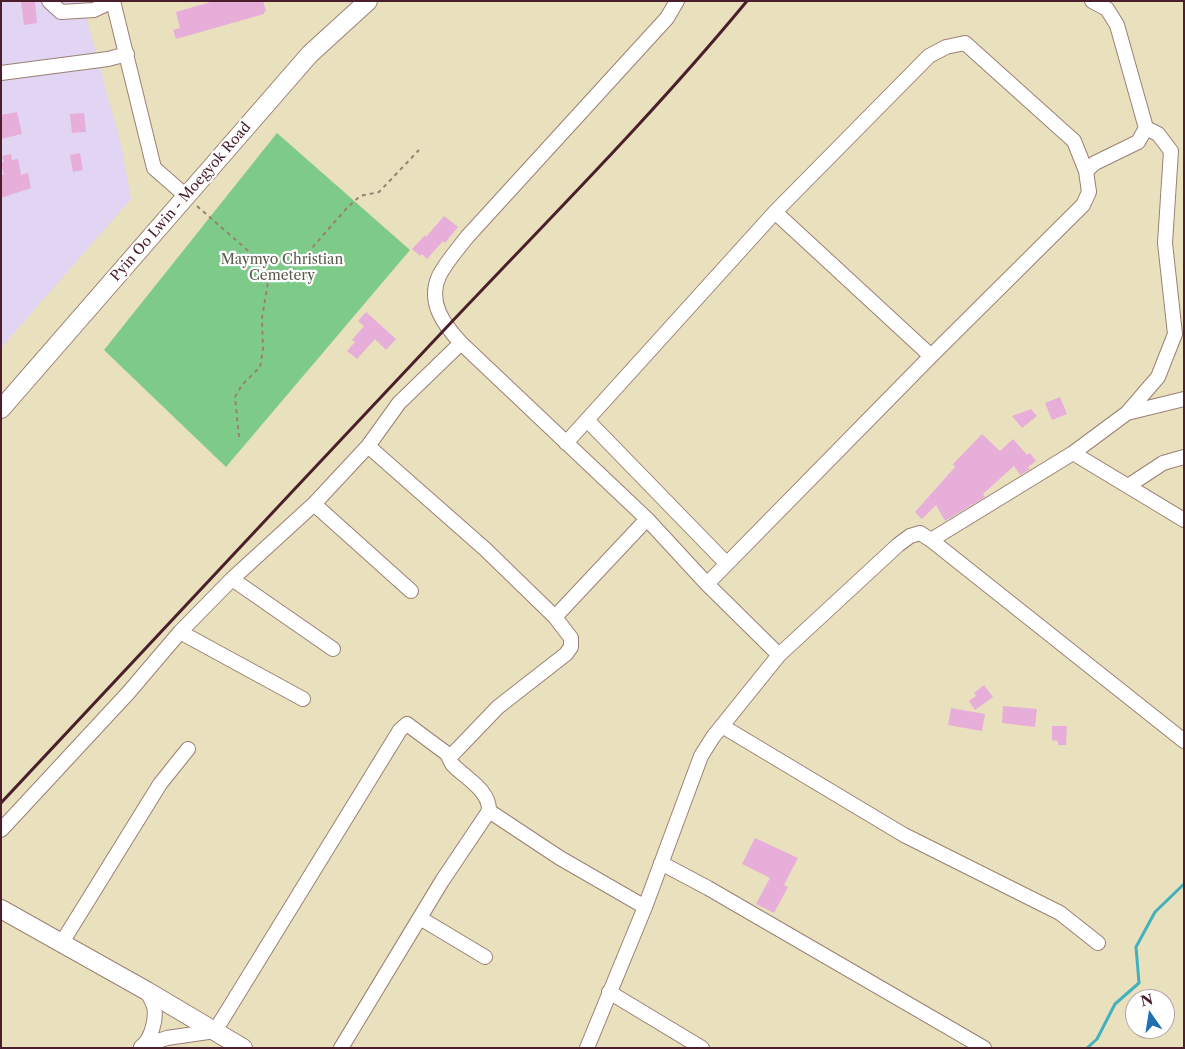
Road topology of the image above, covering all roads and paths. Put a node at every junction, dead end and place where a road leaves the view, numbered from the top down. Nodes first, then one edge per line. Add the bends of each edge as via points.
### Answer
1 (49, 1) edge
2 (113, 1) edge
3 (368, 1) edge
4 (678, 1) edge
5 (1092, 1) edge
6 (127, 54) junction
7 (1, 73) edge
8 (1146, 128) junction
9 (419, 150) dead end
10 (1086, 171) junction
11 (186, 196) junction
12 (776, 212) junction
13 (270, 270) junction
14 (461, 343) junction
15 (931, 356) junction
16 (1184, 399) edge
17 (1, 409) edge
18 (1127, 413) junction
19 (587, 420) junction
20 (239, 438) dead end
21 (566, 443) junction
22 (368, 446) junction
23 (1073, 453) junction
24 (1184, 457) edge
25 (1128, 486) junction
26 (314, 504) junction
27 (647, 519) junction
28 (1184, 520) edge
29 (932, 540) junction
30 (726, 563) junction
31 (232, 579) junction
32 (707, 584) junction
33 (411, 591) dead end
34 (555, 617) junction
35 (180, 632) junction
36 (333, 649) dead end
37 (779, 655) junction
38 (304, 699) dead end
39 (722, 726) junction
40 (1184, 741) edge
41 (188, 749) dead end
42 (450, 757) junction
43 (489, 811) junction
44 (1, 830) edge
45 (661, 863) junction
46 (645, 907) junction
47 (1, 909) edge
48 (420, 918) junction
49 (1098, 943) dead end
50 (61, 944) junction
51 (485, 957) dead end
52 (147, 991) junction
53 (609, 992) junction
54 (214, 1031) junction
55 (142, 1047) edge
56 (243, 1048) edge
57 (341, 1048) edge
58 (588, 1048) edge
59 (702, 1048) edge
60 (984, 1048) edge

1 - 2 street via 62,12 94,10
2 - 6 street
3 - 11 main road, Pyin Oo Lwin - Moegyok Road via 310,54
4 - 14 street via 668,18 467,237 439,276 435,291 437,310
5 - 8 street via 1107,8 1117,25
6 - 7 street
6 - 11 street via 154,168
8 - 10 street via 1138,142 1095,163
8 - 18 street via 1158,134 1171,151 1166,243 1175,334 1158,377
9 - 13 path via 379,192 360,196 346,209 289,274
10 - 12 street via 1074,141 965,43 946,47 929,56
10 - 15 street via 1089,192 1083,205
11 - 13 path
11 - 17 main road, Pyin Oo Lwin - Moegyok Road
12 - 15 street
12 - 19 street
13 - 20 path via 262,318 260,367 235,397
14 - 21 street
14 - 22 street via 400,403
15 - 30 street
16 - 18 street
18 - 23 street
19 - 21 street
19 - 30 street
21 - 27 street
22 - 26 street
22 - 34 street via 485,549
23 - 25 street
23 - 29 street
24 - 25 street via 1163,463
25 - 28 street
26 - 31 street
26 - 33 street
27 - 32 street
27 - 34 street
29 - 37 street via 920,533 898,545
29 - 40 street
30 - 32 street
31 - 35 street
31 - 36 street
32 - 37 street
34 - 42 street via 571,638 572,647 498,707
35 - 38 street
35 - 44 street
37 - 39 street
39 - 45 street via 700,756
39 - 49 street via 904,835 1060,913
41 - 50 street via 160,784
42 - 43 street via 452,765 473,781 486,797
42 - 54 street via 407,724 400,730
43 - 46 street via 560,858
43 - 48 street
45 - 46 street
45 - 60 street
46 - 53 street
47 - 50 main road
48 - 51 street
48 - 57 street
50 - 52 main road
52 - 54 main road
52 - 55 street via 154,1008 152,1031
53 - 58 street
53 - 59 street
54 - 55 street via 167,1038
54 - 56 main road

